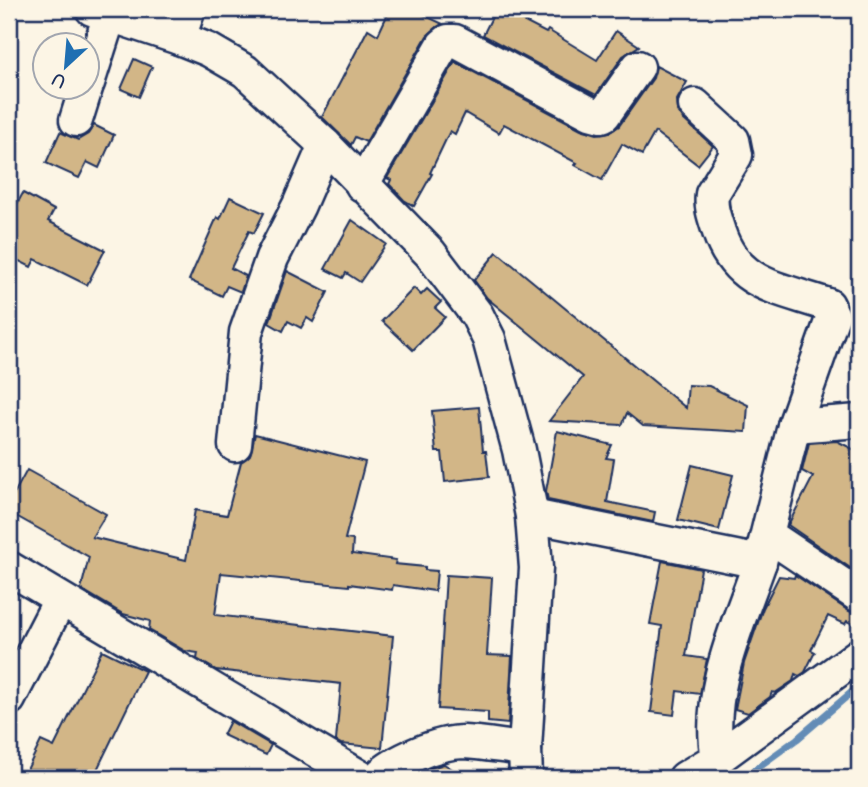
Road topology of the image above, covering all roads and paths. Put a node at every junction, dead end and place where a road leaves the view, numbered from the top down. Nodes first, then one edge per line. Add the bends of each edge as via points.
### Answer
1 (120, 14) edge
2 (184, 23) edge
3 (102, 53) edge
4 (638, 67) dead end
5 (82, 102) edge
6 (695, 105) dead end
7 (76, 120) dead end
8 (325, 145) junction
9 (362, 185) junction
10 (859, 421) edge
11 (794, 426) junction
12 (236, 445) dead end
13 (532, 516) junction
14 (756, 554) junction
15 (9, 568) edge
16 (859, 596) edge
17 (60, 600) junction
18 (859, 655) edge
19 (9, 699) edge
20 (526, 764) edge
21 (702, 767) edge
22 (362, 778) edge
23 (377, 778) edge

1 - 2 street
1 - 3 street
2 - 8 street via 209,50 245,71
4 - 9 street via 601,116 448,41
5 - 7 street
6 - 11 street via 733,140 736,155 711,202 723,243 739,268 752,278 828,305 833,316
8 - 9 street
8 - 12 street via 272,258 246,332
9 - 13 street via 430,253 484,327 516,438
10 - 11 street
11 - 14 street
13 - 14 street
13 - 20 street via 536,568
14 - 16 street
14 - 21 street
15 - 17 street
17 - 19 street
17 - 22 street
18 - 21 street
20 - 23 street via 461,742 421,752

